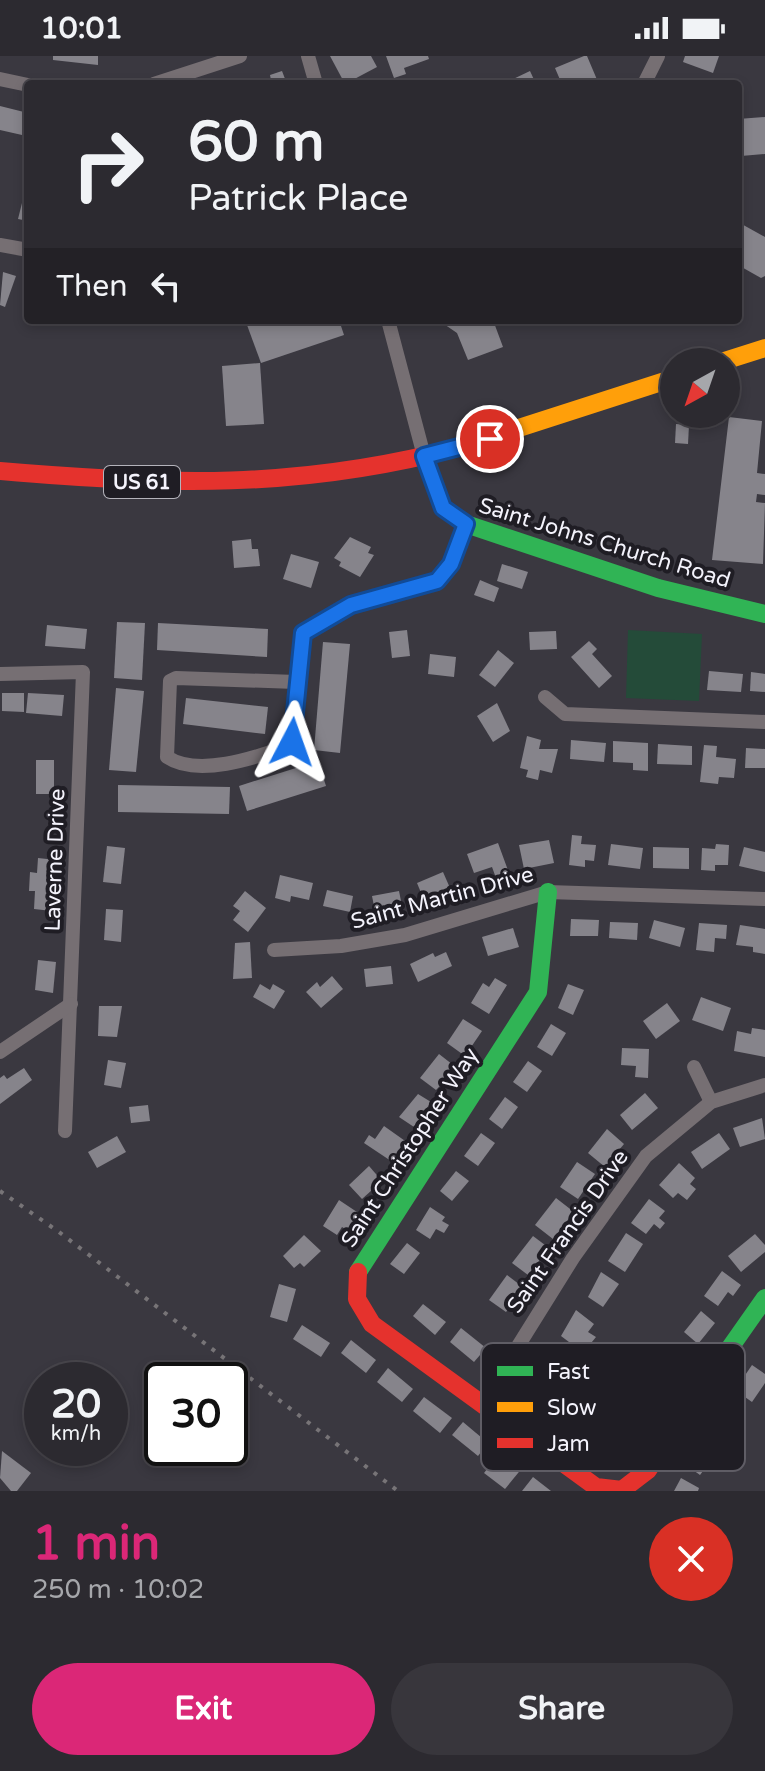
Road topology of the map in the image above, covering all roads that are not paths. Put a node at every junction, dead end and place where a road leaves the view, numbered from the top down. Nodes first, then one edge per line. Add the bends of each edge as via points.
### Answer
1 (240, 56) edge
2 (308, 56) edge
3 (658, 56) edge
4 (0, 79) edge
5 (166, 80) edge
6 (315, 80) edge
7 (646, 80) edge
8 (24, 84) edge
9 (0, 245) edge
10 (24, 249) edge
11 (389, 324) edge
12 (765, 348) edge
13 (740, 356) edge
14 (660, 383) edge
15 (424, 456) junction
16 (0, 471) edge
17 (466, 524) junction
18 (765, 614) edge
19 (0, 674) edge
20 (296, 682) junction
21 (545, 697) dead end
22 (765, 722) edge
23 (548, 892) junction
24 (765, 899) edge
25 (274, 950) dead end
26 (71, 1004) junction
27 (0, 1052) edge
28 (694, 1067) dead end
29 (765, 1085) edge
30 (711, 1102) junction
31 (65, 1131) dead end
32 (765, 1298) edge
33 (520, 1343) edge
34 (731, 1343) edge
35 (481, 1403) edge
36 (574, 1471) edge
37 (647, 1471) edge
38 (622, 1490) edge

1 - 5 street
2 - 6 street
3 - 7 street
4 - 8 street
9 - 10 street
11 - 15 street
12 - 13 street
14 - 15 street, US 61 via 506,435
15 - 16 street, US 61 via 334,474 212,483
15 - 17 street, Saint Johns Church Road via 443,508
17 - 18 street, Saint Johns Church Road via 658,588
17 - 20 street via 451,564 437,581 351,605 305,631
19 - 26 street, Laverne Drive via 83,672
20 - 20 street via 289,746 236,765 167,757 170,681
21 - 22 street via 565,714
23 - 24 street, Saint Martin Drive
23 - 25 street, Saint Martin Drive via 405,935
23 - 35 street, Saint Christopher Way via 538,992 358,1269 357,1299 372,1324
26 - 27 street
26 - 31 street, Laverne Drive
28 - 30 street
29 - 30 street, Saint Francis Drive
30 - 33 street, Saint Francis Drive via 646,1156
32 - 34 street, Saint Christopher Way
36 - 38 street, Saint Christopher Way via 596,1487
37 - 38 street, Saint Christopher Way

